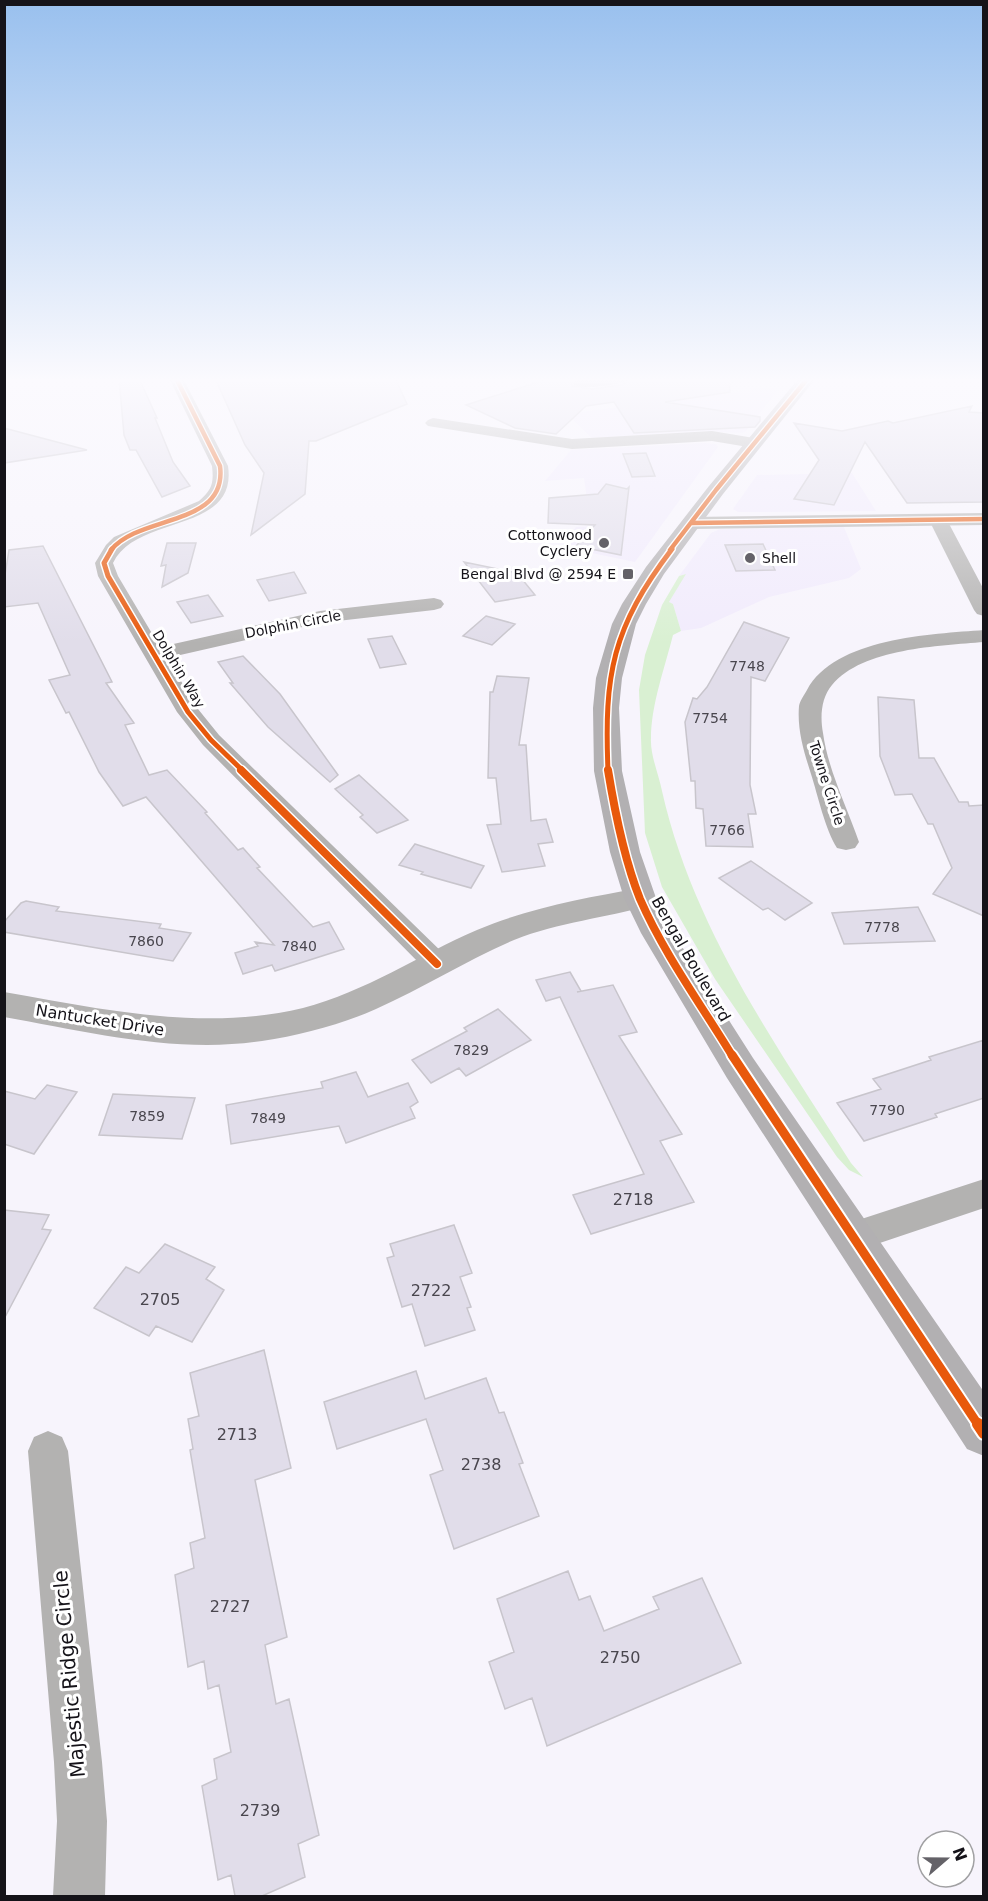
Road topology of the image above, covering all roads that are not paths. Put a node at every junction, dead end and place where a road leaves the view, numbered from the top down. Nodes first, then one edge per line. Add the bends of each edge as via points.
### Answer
1 (220, 467) edge
2 (736, 467) edge
3 (984, 519) edge
4 (938, 520) junction
5 (691, 524) junction
6 (434, 604) dead end
7 (984, 610) edge
8 (984, 636) edge
9 (154, 655) junction
10 (846, 842) dead end
11 (640, 898) junction
12 (437, 964) junction
13 (4, 1004) edge
14 (984, 1193) edge
15 (853, 1237) junction
16 (984, 1433) edge
17 (48, 1452) dead end
18 (79, 1896) edge

1 - 9 street, Dolphin Way via 224,477 221,489 210,501 124,538 110,549 104,563
2 - 5 main road, Bengal Boulevard
3 - 4 street
4 - 5 street
4 - 7 street
5 - 11 main road, Bengal Boulevard via 634,604 624,624 609,678 608,771 620,832
6 - 9 street, Dolphin Circle via 320,617
8 - 10 street, Towne Circle via 880,649 851,660 831,674 817,691 810,711 810,732
9 - 12 street, Dolphin Way via 188,712 211,740
11 - 12 street, Nantucket Drive via 522,926
11 - 15 main road, Bengal Boulevard via 657,933 740,1068
12 - 13 street, Nantucket Drive via 343,1008 283,1024 222,1032 131,1028
14 - 15 street
15 - 16 main road, Bengal Boulevard
17 - 18 street, Majestic Ridge Circle via 78,1762 82,1821

